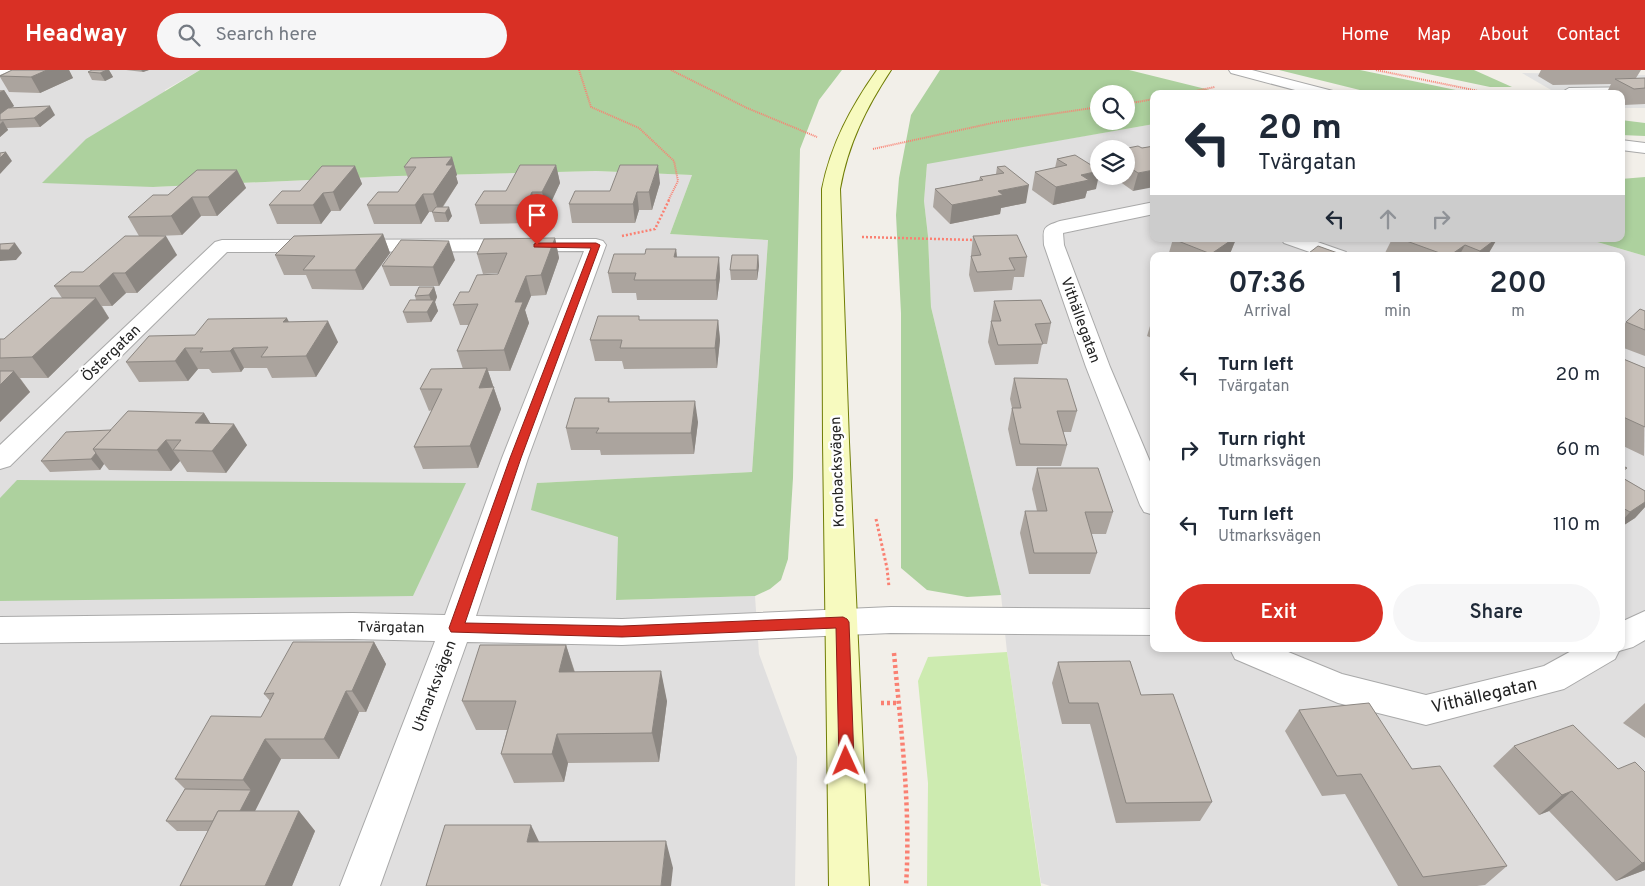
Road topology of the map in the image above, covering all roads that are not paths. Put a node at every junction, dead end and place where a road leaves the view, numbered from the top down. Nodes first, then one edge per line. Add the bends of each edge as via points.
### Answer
1 (6, 70) edge
2 (884, 70) edge
3 (1236, 70) edge
4 (0, 72) edge
5 (1313, 90) edge
6 (1625, 90) edge
7 (1645, 90) edge
8 (1625, 146) edge
9 (1645, 148) edge
10 (1150, 209) edge
11 (1299, 242) edge
12 (222, 246) joint
13 (1328, 252) edge
14 (0, 460) edge
15 (1150, 495) edge
16 (843, 622) junction
17 (1150, 622) edge
18 (1645, 624) edge
19 (456, 628) junction
20 (0, 630) edge
21 (1625, 636) edge
22 (1254, 652) edge
23 (1599, 652) edge
24 (360, 886) edge
25 (849, 886) edge

1 - 4 street
2 - 16 street, Kronbacksvägen via 858,108 842,141 831,189
3 - 5 street
6 - 7 lane
8 - 9 street
10 - 15 street, Vithällegatan via 1053,230 1054,245 1098,367
11 - 13 street
12 - 14 street, Östergatan
12 - 19 street, Utmarksvägen via 596,245 515,458
16 - 17 street
16 - 19 street, Tvärgatan via 622,632
16 - 25 street, Kronbacksvägen
18 - 21 street
19 - 20 street, Tvärgatan
19 - 24 street, Utmarksvägen
22 - 23 street, Vithällegatan via 1338,688 1426,710 1552,679

